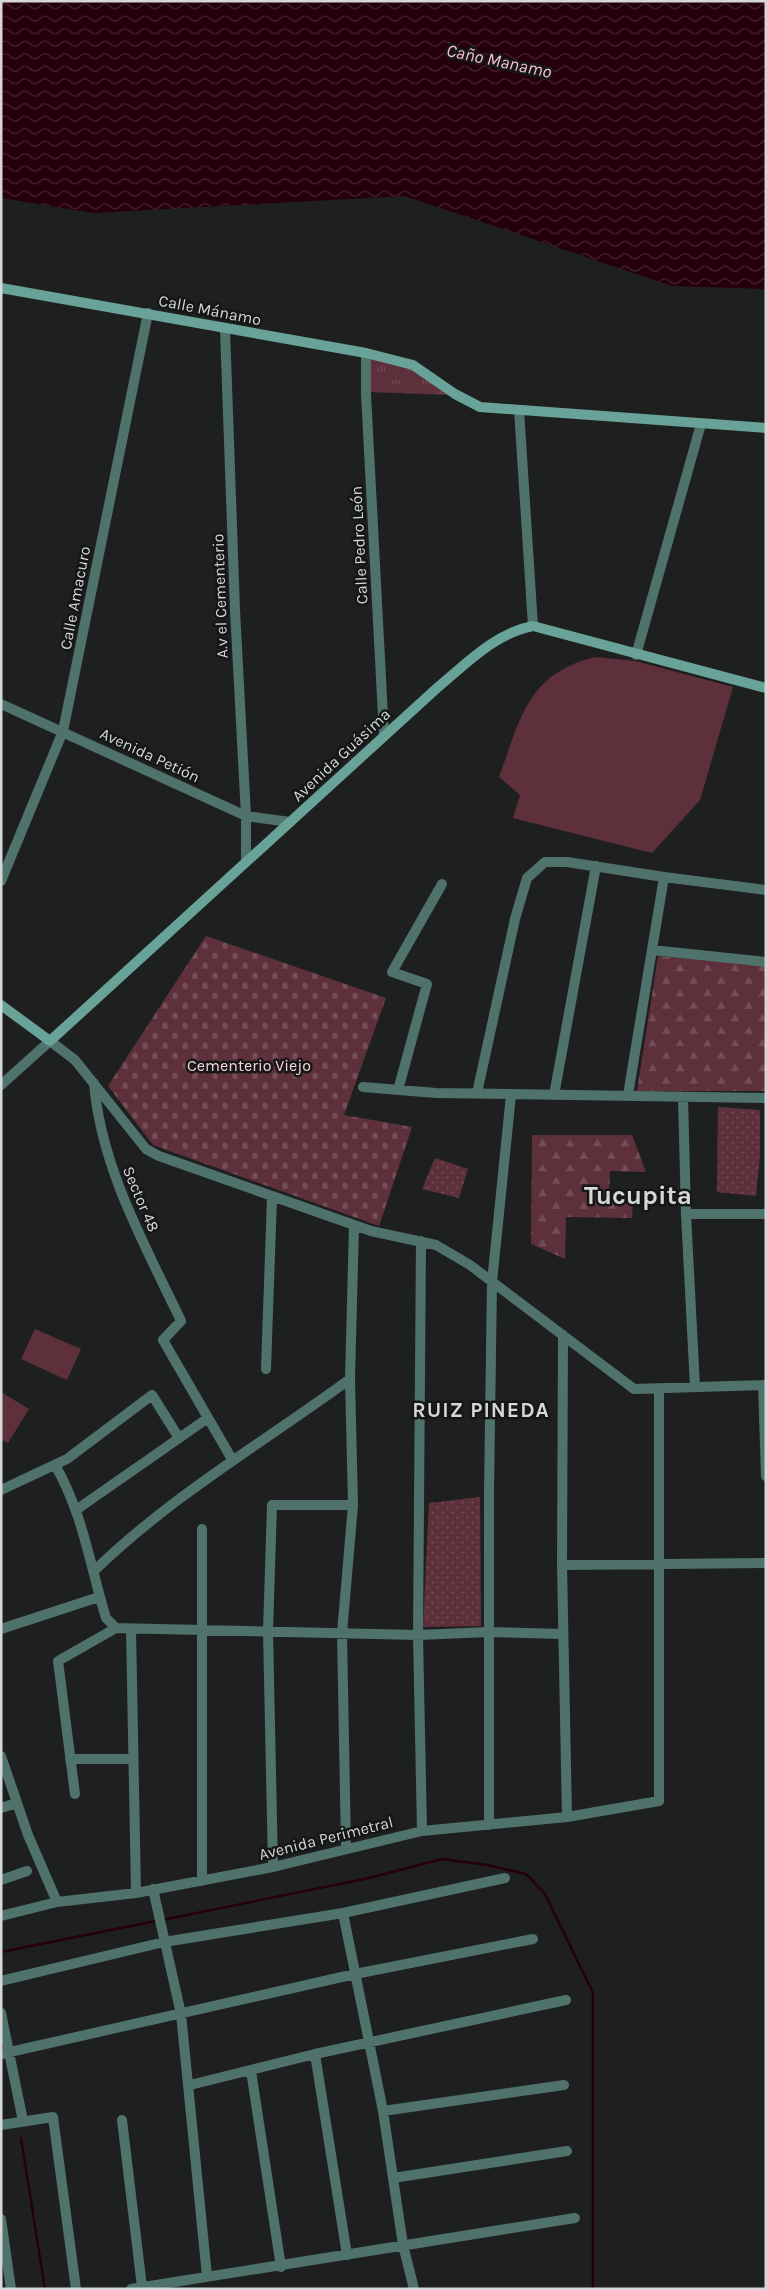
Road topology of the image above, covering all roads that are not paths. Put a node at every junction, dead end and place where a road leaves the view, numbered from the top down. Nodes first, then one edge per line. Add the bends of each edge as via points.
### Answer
1 (1, 288) edge
2 (148, 313) junction
3 (225, 329) junction
4 (366, 353) junction
5 (519, 410) junction
6 (701, 424) junction
7 (766, 428) edge
8 (533, 626) junction
9 (636, 655) junction
10 (766, 688) edge
11 (1, 704) edge
12 (63, 732) junction
13 (384, 735) junction
14 (246, 816) junction
15 (290, 822) junction
16 (246, 862) junction
17 (596, 866) junction
18 (664, 878) junction
19 (1, 880) edge
20 (442, 884) dead end
21 (766, 890) edge
22 (652, 950) junction
23 (766, 962) edge
24 (1, 1005) edge
25 (50, 1040) junction
26 (94, 1082) junction
27 (1, 1085) edge
28 (363, 1087) dead end
29 (398, 1090) junction
30 (477, 1093) junction
31 (511, 1095) junction
32 (554, 1095) junction
33 (628, 1095) junction
34 (684, 1098) junction
35 (766, 1098) edge
36 (272, 1196) junction
37 (686, 1214) junction
38 (766, 1214) edge
39 (354, 1225) junction
40 (421, 1241) junction
41 (492, 1282) junction
42 (563, 1335) junction
43 (266, 1369) dead end
44 (350, 1379) junction
45 (764, 1385) edge
46 (695, 1387) junction
47 (659, 1389) junction
48 (208, 1418) junction
49 (179, 1438) junction
50 (233, 1461) junction
51 (56, 1465) junction
52 (766, 1476) edge
53 (1, 1490) edge
54 (353, 1505) junction
55 (76, 1510) junction
56 (202, 1529) dead end
57 (766, 1563) edge
58 (562, 1565) junction
59 (658, 1565) junction
60 (94, 1571) junction
61 (99, 1597) junction
62 (116, 1628) junction
63 (1, 1629) edge
64 (131, 1629) junction
65 (202, 1630) junction
66 (268, 1631) junction
67 (489, 1632) junction
68 (342, 1633) junction
69 (563, 1634) junction
70 (418, 1635) junction
71 (1, 1756) edge
72 (70, 1759) junction
73 (132, 1759) junction
74 (76, 1794) dead end
75 (17, 1803) junction
76 (1, 1808) edge
77 (567, 1816) junction
78 (489, 1825) junction
79 (422, 1831) junction
80 (346, 1848) junction
81 (274, 1867) junction
82 (27, 1871) dead end
83 (505, 1878) dead end
84 (1, 1880) edge
85 (202, 1881) junction
86 (153, 1890) junction
87 (136, 1893) junction
88 (57, 1902) junction
89 (343, 1913) junction
90 (1, 1916) edge
91 (163, 1937) junction
92 (533, 1939) dead end
93 (355, 1974) junction
94 (1, 1981) edge
95 (566, 2000) dead end
96 (1, 2013) edge
97 (181, 2014) junction
98 (370, 2042) junction
99 (6, 2052) edge
100 (315, 2054) junction
101 (251, 2071) junction
102 (564, 2085) dead end
103 (190, 2086) junction
104 (383, 2111) junction
105 (122, 2120) dead end
106 (22, 2121) junction
107 (1, 2125) edge
108 (566, 2151) dead end
109 (393, 2178) junction
110 (575, 2218) dead end
111 (1, 2219) edge
112 (403, 2245) junction
113 (347, 2255) junction
114 (281, 2266) junction
115 (207, 2276) junction
116 (137, 2288) edge
117 (11, 2289) edge
118 (76, 2289) edge
119 (414, 2289) edge

1 - 2 main road, Calle Mánamo
2 - 3 main road, Calle Mánamo
2 - 12 street, Calle Amacuro
3 - 4 main road, Calle Mánamo
3 - 14 street, A.v el Cementerio
4 - 5 main road, Calle Mánamo via 412,365 480,407
4 - 13 street, Calle Pedro León
5 - 6 main road, Calle Mánamo
5 - 8 street
6 - 7 main road, Calle Mánamo
6 - 9 street
8 - 9 main road
8 - 13 main road, Avenida Guásima via 508,634 484,649
9 - 10 main road
11 - 12 street, Avenida Petión
12 - 14 street, Avenida Petión
12 - 19 street, Calle Amacuro
13 - 15 main road, Avenida Guásima
14 - 15 street, Avenida Petión
14 - 16 street, A.v el Cementerio
15 - 16 main road, Avenida Guásima
16 - 25 main road, Avenida Guásima
17 - 18 street
17 - 30 street via 545,862 527,878
17 - 32 street
18 - 21 street
18 - 22 street
20 - 29 street via 392,972 427,984
22 - 23 street
22 - 33 street
24 - 25 main road
25 - 26 street via 75,1060
25 - 27 street, Avenida Guásima
26 - 36 street via 146,1149
26 - 48 street, Sector 48 via 96,1112 107,1155 147,1251 181,1321 162,1340
28 - 29 street
29 - 30 street
30 - 31 street
31 - 32 street
31 - 41 street
32 - 33 street
33 - 34 street
34 - 35 street
34 - 37 street
36 - 39 street
36 - 43 street
37 - 38 street
37 - 46 street
39 - 40 street
39 - 44 street
40 - 41 street via 452,1253
40 - 70 street
41 - 42 street
41 - 67 street
42 - 47 street via 634,1389
42 - 58 street
44 - 50 street
44 - 54 street
45 - 46 street
45 - 52 street
46 - 47 street
47 - 59 street
48 - 49 street
48 - 50 street
49 - 51 street via 152,1395
49 - 55 street
50 - 60 street via 181,1497 116,1549
51 - 53 street
51 - 55 street via 69,1488
54 - 66 street via 272,1505
54 - 68 street
55 - 60 street
56 - 65 street
57 - 59 street
58 - 59 street
58 - 69 street
59 - 77 street, Avenida Perimetral via 659,1801
60 - 61 street
61 - 62 street via 106,1618
61 - 63 street
62 - 64 street
62 - 72 street via 58,1661
64 - 65 street
64 - 73 street
65 - 66 street
65 - 85 street
66 - 68 street
66 - 81 street
67 - 69 street
67 - 70 street
67 - 78 street
68 - 70 street
68 - 80 street
69 - 77 street
70 - 79 street
71 - 75 street
72 - 73 street
72 - 74 street
73 - 87 street
75 - 76 street
75 - 88 street
77 - 78 street, Avenida Perimetral
78 - 79 street, Avenida Perimetral
79 - 80 street, Avenida Perimetral
80 - 81 street, Avenida Perimetral
81 - 85 street, Avenida Perimetral
82 - 84 street
83 - 89 street
85 - 86 street, Avenida Perimetral
86 - 87 street, Avenida Perimetral
86 - 91 street
87 - 88 street, Avenida Perimetral
88 - 90 street, Avenida Perimetral
89 - 91 street
89 - 93 street
91 - 94 street
91 - 97 street
92 - 93 street
93 - 97 street
93 - 98 street
95 - 98 street
96 - 99 street
97 - 99 street
97 - 103 street
98 - 100 street
98 - 104 street
99 - 106 street
100 - 101 street
100 - 113 street
101 - 103 street
101 - 114 street
102 - 104 street
103 - 115 street
104 - 109 street
105 - 116 street
106 - 107 street
106 - 118 street via 54,2117
108 - 109 street
109 - 112 street
110 - 112 street
111 - 117 street
112 - 113 street
112 - 119 street
113 - 114 street
114 - 115 street
115 - 116 street

